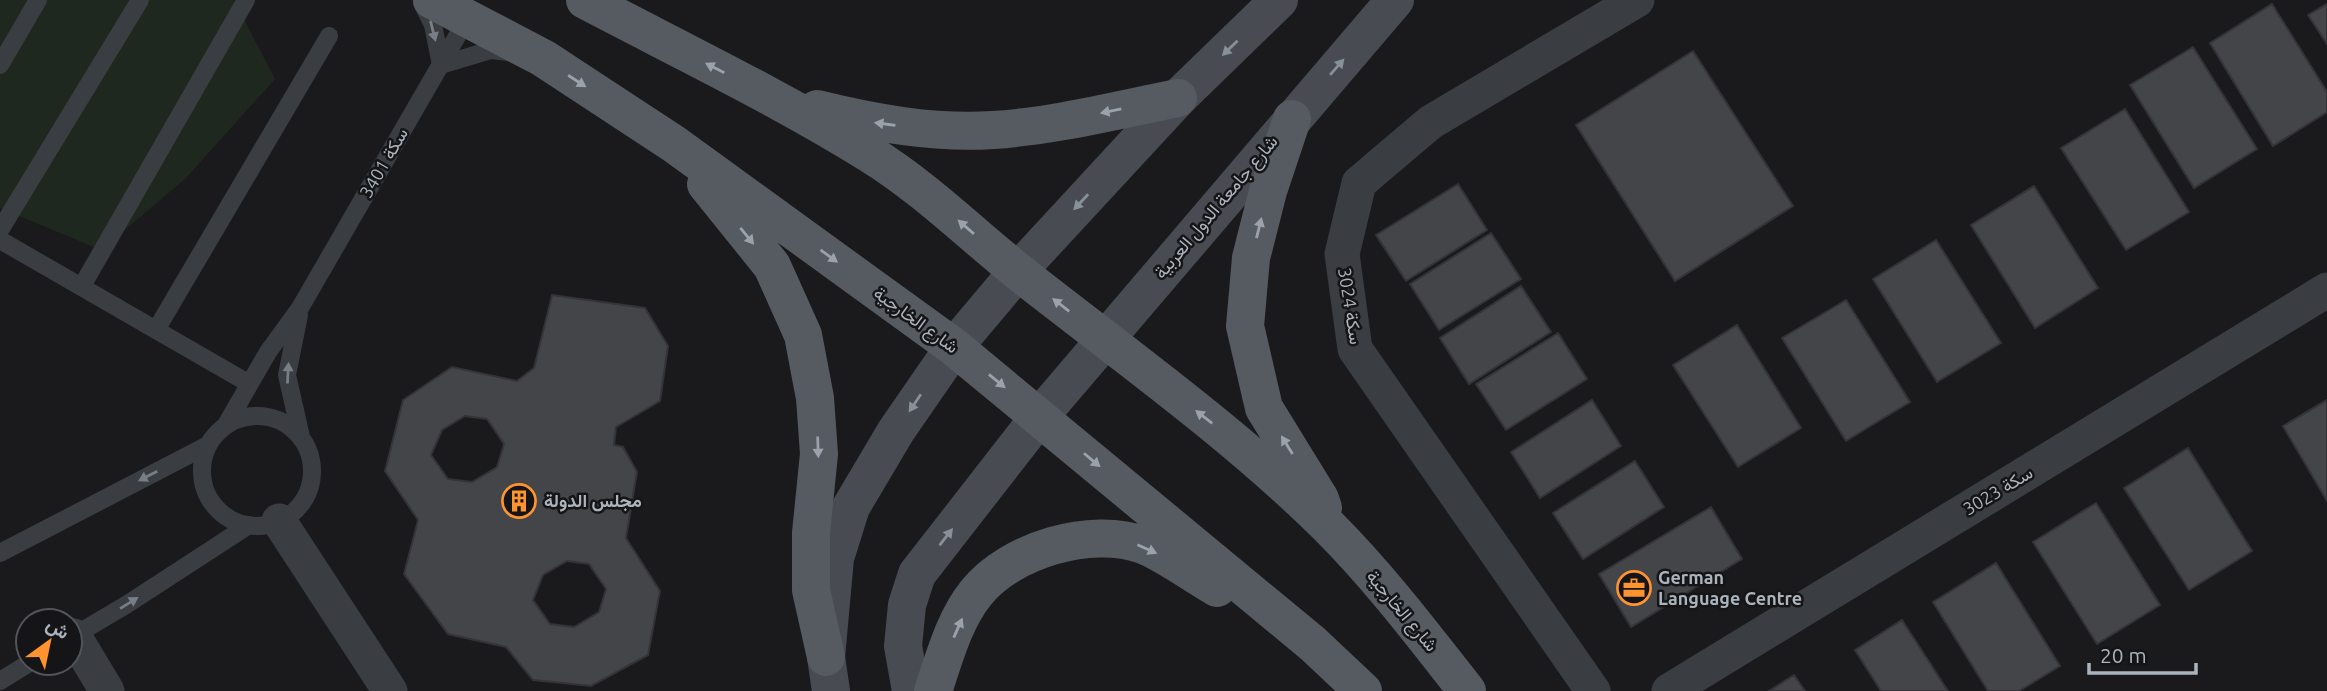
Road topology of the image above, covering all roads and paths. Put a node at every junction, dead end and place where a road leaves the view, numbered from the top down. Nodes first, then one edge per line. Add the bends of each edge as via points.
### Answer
1 (38, 0) edge
2 (140, 0) edge
3 (246, 0) edge
4 (419, 0) edge
5 (432, 0) edge
6 (585, 0) edge
7 (1279, 0) edge
8 (1395, 0) edge
9 (1637, 0) edge
10 (473, 9) edge
11 (329, 36) dead end
12 (543, 58) junction
13 (0, 65) edge
14 (440, 65) junction
15 (1178, 98) junction
16 (776, 99) junction
17 (1292, 119) junction
18 (674, 144) junction
19 (0, 230) edge
20 (0, 240) edge
21 (1018, 271) junction
22 (82, 286) junction
23 (2327, 290) edge
24 (300, 308) junction
25 (156, 330) junction
26 (1104, 339) junction
27 (954, 347) junction
28 (248, 383) junction
29 (1040, 416) junction
30 (226, 425) junction
31 (301, 437) junction
32 (208, 445) junction
33 (264, 523) junction
34 (1329, 527) junction
35 (0, 553) edge
36 (84, 630) edge
37 (1312, 644) junction
38 (84, 656) edge
39 (829, 674) edge
40 (107, 691) edge
41 (390, 691) edge
42 (911, 691) edge
43 (933, 691) edge
44 (1363, 691) edge
45 (1467, 691) edge
46 (1593, 691) edge
47 (1669, 691) edge

1 - 13 lane
2 - 19 lane
3 - 22 lane
4 -> 14 lane via 433,25
5 - 10 main road, شارع الخارجية
16 -> 6 main road, شارع الخارجية
7 -> 15 main road
17 -> 8 main road, شارع جامعة الدول العربية
9 - 46 street, سكة 3024 via 1431,122 1359,183 1342,254 1355,349
10 - 12 main road, شارع الخارجية
10 - 14 lane, سكة 3401
11 - 25 lane
12 - 14 lane via 491,50
12 -> 18 main road, شارع الخارجية
14 - 24 lane, سكة 3401
15 -> 16 main road via 992,130 866,121
15 -> 21 main road
21 -> 16 main road, شارع الخارجية via 872,156
17 - 26 main road, شارع جامعة الدول العربية
34 -> 17 main road via 1320,499 1264,408 1245,326 1251,258
18 -> 27 main road, شارع الخارجية
18 -> 39 main road via 772,266 803,335 819,454 811,590
20 - 22 lane
26 -> 21 main road, شارع الخارجية
21 - 27 main road
22 - 25 lane
23 - 47 street, سكة 3023
24 - 28 lane
31 -> 24 lane via 287,375
25 - 28 lane
26 - 29 main road, شارع جامعة الدول العربية
34 -> 26 main road, شارع الخارجية via 1226,433
27 -> 29 main road, شارع الخارجية
27 -> 39 main road via 896,431 851,508 835,558
28 - 30 lane
29 -> 37 main road, شارع الخارجية
42 -> 29 main road, شارع جامعة الدول العربية via 903,646 907,605 917,574
30 - 31 lane via 257,415 274,418
30 - 32 lane
31 - 33 lane via 309,452 311,485 293,513
32 - 33 lane via 202,479 208,496 233,519
32 -> 35 lane
36 -> 33 lane
33 - 41 street
34 - 45 main road, شارع الخارجية
43 -> 37 main road via 959,623 976,593 995,575 1048,545 1100,538 1142,545
37 - 44 main road, شارع الخارجية
38 - 40 street

